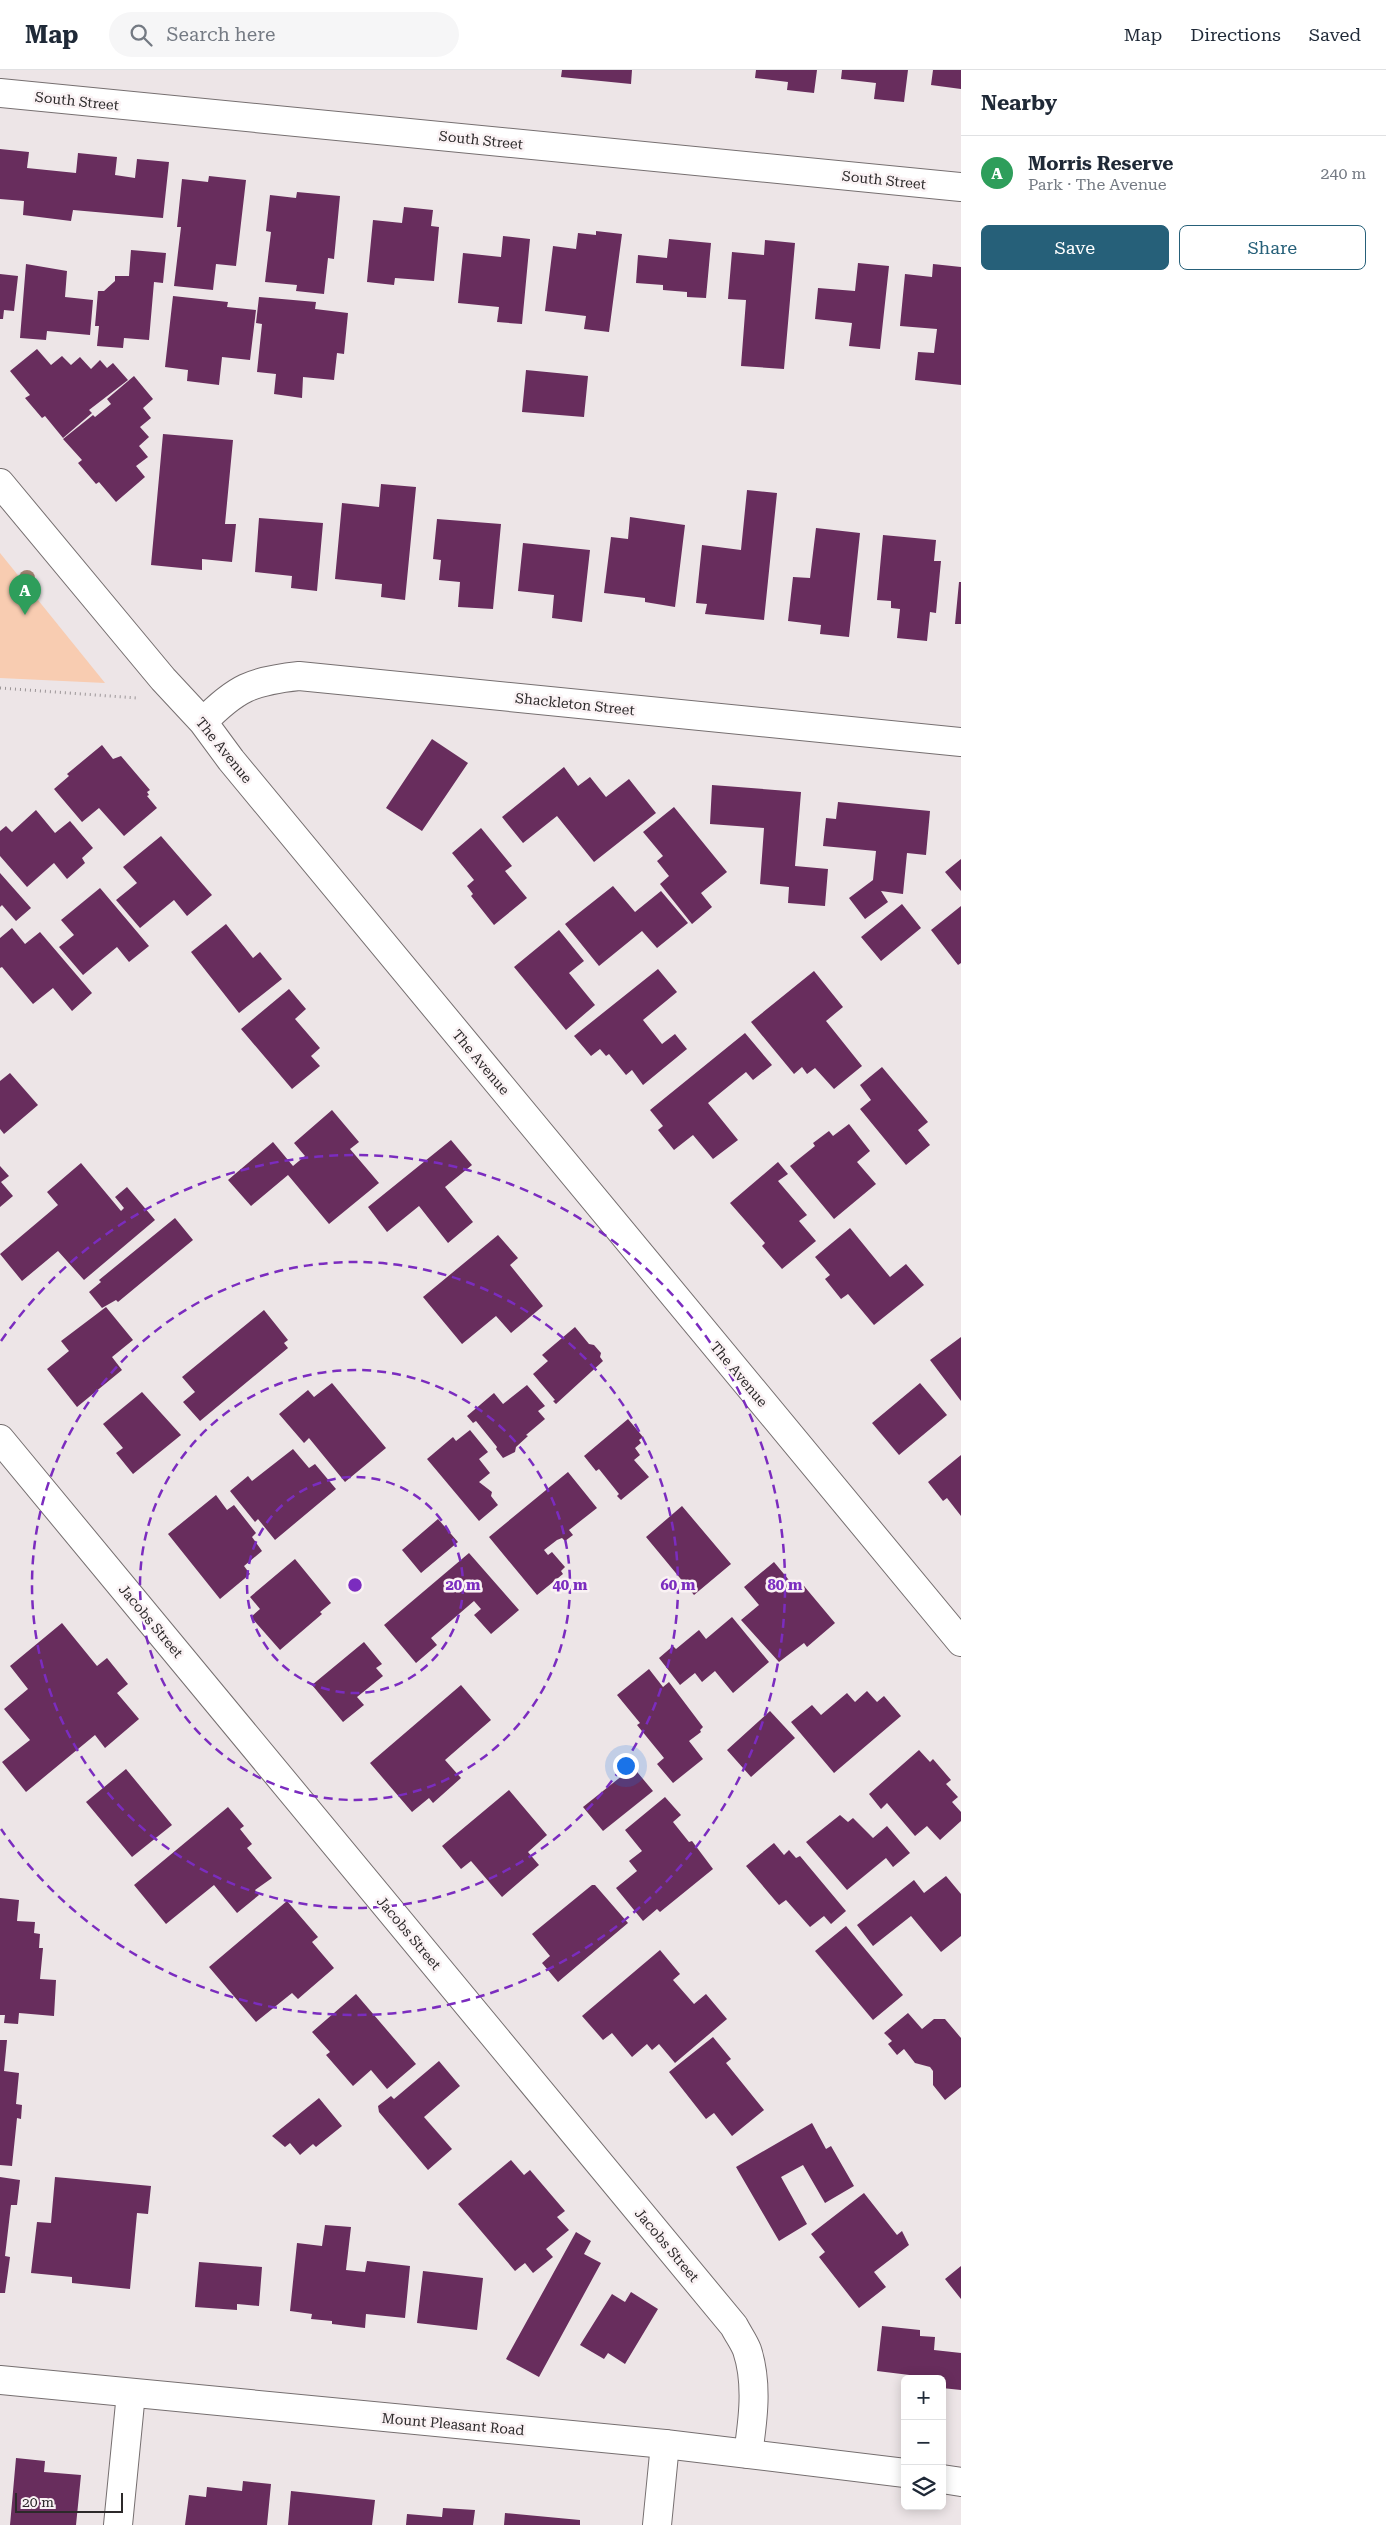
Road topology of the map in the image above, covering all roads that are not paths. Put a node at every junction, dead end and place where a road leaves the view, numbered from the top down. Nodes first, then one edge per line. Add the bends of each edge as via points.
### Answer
1 (0, 93) edge
2 (961, 187) edge
3 (0, 483) edge
4 (202, 722) junction
5 (961, 742) edge
6 (0, 1439) edge
7 (961, 1642) edge
8 (0, 2380) edge
9 (132, 2393) junction
10 (665, 2444) junction
11 (748, 2454) junction
12 (901, 2473) edge
13 (946, 2480) edge
14 (961, 2482) edge
15 (118, 2525) edge
16 (657, 2525) edge

1 - 2 street, South Street
3 - 4 street, The Avenue
4 - 5 street, Shackleton Street via 226,699 241,690 264,680 299,676
4 - 7 street, The Avenue
6 - 11 street, Jacobs Street via 734,2326 747,2350 753,2386 754,2412
8 - 9 street, Mount Pleasant Road
9 - 10 street, Mount Pleasant Road
9 - 15 street
10 - 11 street, Mount Pleasant Road
10 - 16 street
11 - 12 street, Mount Pleasant Road
13 - 14 street

